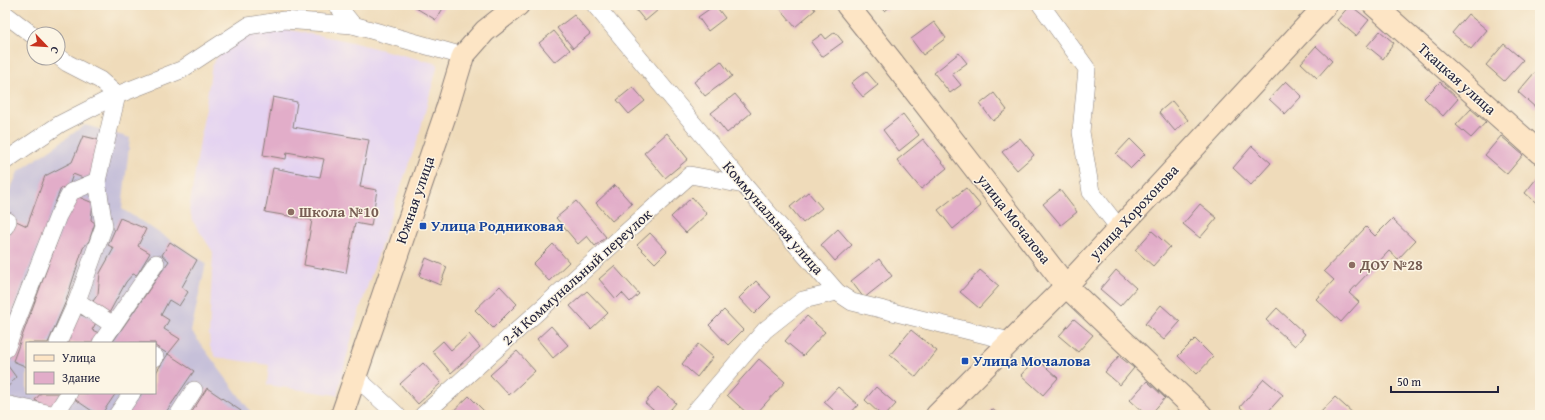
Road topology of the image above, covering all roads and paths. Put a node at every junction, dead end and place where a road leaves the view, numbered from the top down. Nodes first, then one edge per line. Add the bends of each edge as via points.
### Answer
1 (337, 5) edge
2 (518, 5) edge
3 (595, 5) edge
4 (847, 5) edge
5 (1041, 5) edge
6 (1326, 5) edge
7 (1374, 5) edge
8 (5, 14) edge
9 (353, 25) junction
10 (26, 30) edge
11 (463, 56) junction
12 (66, 62) edge
13 (117, 95) junction
14 (1540, 153) edge
15 (5, 161) edge
16 (98, 181) junction
17 (744, 185) junction
18 (1119, 228) junction
19 (156, 263) dead end
20 (1066, 286) junction
21 (837, 292) junction
22 (77, 301) junction
23 (113, 325) junction
24 (1010, 341) junction
25 (58, 342) edge
26 (102, 342) edge
27 (6, 349) dead end
28 (356, 377) junction
29 (194, 390) dead end
30 (26, 393) edge
31 (68, 394) edge
32 (131, 394) edge
33 (9, 401) edge
34 (55, 415) edge
35 (117, 415) edge
36 (178, 415) edge
37 (342, 415) edge
38 (397, 415) edge
39 (423, 415) edge
40 (692, 415) edge
41 (938, 415) edge
42 (1201, 415) edge

1 - 9 street
2 - 11 street, Южная улица via 485,32
3 - 17 street, Коммунальная улица
4 - 20 street, улица Мочалова
5 - 18 street via 1087,69 1081,132 1091,192
6 - 18 street, улица Хорохонова
7 - 14 street, Ткацкая улица
8 - 10 street
9 - 11 street
9 - 13 street via 284,20 248,26 180,70
11 - 28 street, Южная улица
12 - 13 street via 100,80
13 - 15 street via 60,124
13 - 16 street
16 - 22 street via 104,226
16 - 27 street via 72,192 58,216
17 - 21 street, Коммунальная улица
17 - 39 street, 2-й Коммунальный переулок via 690,175
18 - 20 street, улица Хорохонова
19 - 23 street
20 - 24 street, улица Хорохонова
20 - 42 street, улица Мочалова
21 - 24 street, Коммунальная улица via 852,302
21 - 40 street via 803,300 765,330
22 - 23 street
22 - 25 street
23 - 26 street
24 - 41 street, улица Хорохонова
28 - 37 street, Южная улица
28 - 38 street
29 - 36 street
30 - 33 street
31 - 34 street
32 - 35 street
33 - 34 street

